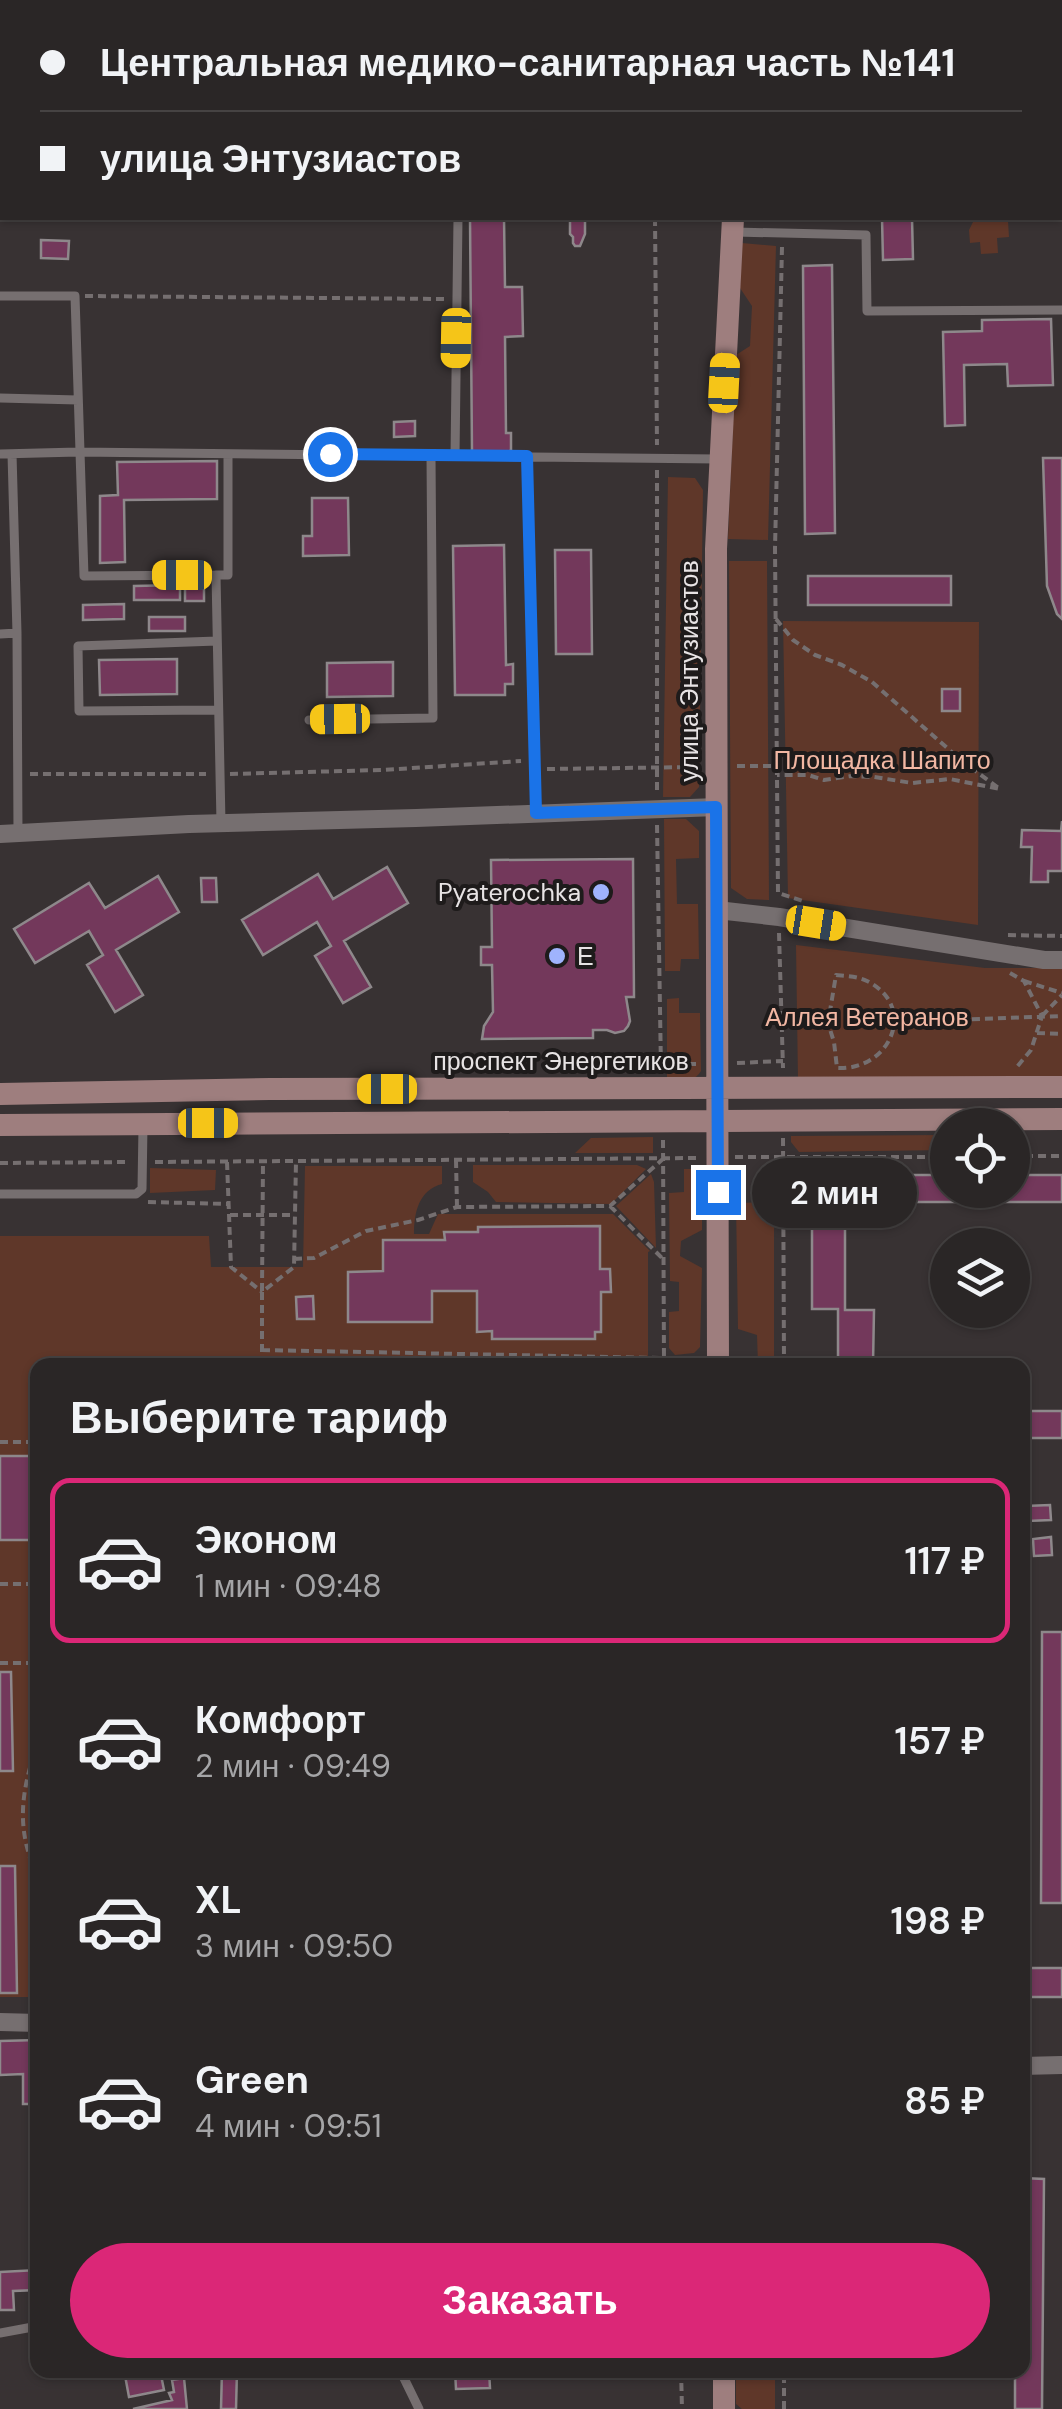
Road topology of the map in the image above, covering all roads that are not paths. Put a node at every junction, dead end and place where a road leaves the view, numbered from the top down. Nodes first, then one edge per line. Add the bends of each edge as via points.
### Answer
1 (458, 220) edge
2 (733, 224) edge
3 (0, 296) edge
4 (1062, 310) edge
5 (0, 398) edge
6 (78, 400) junction
7 (78, 452) junction
8 (0, 454) edge
9 (12, 454) junction
10 (228, 454) junction
11 (431, 456) junction
12 (455, 456) junction
13 (527, 456) junction
14 (720, 458) junction
15 (216, 575) junction
16 (16, 633) junction
17 (0, 634) edge
18 (218, 641) junction
19 (218, 710) junction
20 (310, 720) dead end
21 (716, 807) junction
22 (536, 813) junction
23 (221, 823) junction
24 (9, 834) edge
25 (716, 910) junction
26 (1062, 960) edge
27 (717, 1088) junction
28 (1062, 1088) edge
29 (270, 1089) junction
30 (143, 1092) junction
31 (0, 1094) edge
32 (43, 1094) junction
33 (1062, 1119) edge
34 (717, 1120) junction
35 (273, 1122) junction
36 (143, 1124) junction
37 (0, 1125) edge
38 (44, 1125) junction
39 (0, 1194) edge
40 (718, 1358) edge
41 (0, 2022) edge
42 (30, 2023) edge
43 (1030, 2066) edge
44 (1062, 2066) edge
45 (30, 2328) edge
46 (0, 2334) edge
47 (404, 2378) edge
48 (724, 2378) edge
49 (419, 2409) edge
50 (724, 2409) edge

1 - 12 lane
2 - 4 lane via 866,235 867,311
2 - 14 main road, улица Энтузиастов
3 - 6 lane via 75,296
5 - 6 lane
6 - 7 lane
7 - 9 lane
7 - 10 lane
7 - 15 lane via 84,576
8 - 9 lane
9 - 16 lane
10 - 11 lane
10 - 15 lane via 228,575
11 - 12 lane
11 - 20 lane via 433,718
12 - 13 lane
13 - 14 lane
13 - 22 lane
14 - 21 main road, улица Энтузиастов
15 - 18 lane
16 - 17 lane
16 - 24 lane via 18,774
18 - 19 lane
18 - 19 lane via 78,646 79,711
19 - 23 lane
21 - 22 street
21 - 25 main road, улица Энтузиастов
22 - 23 street
23 - 24 street
25 - 26 street
25 - 27 main road, улица Энтузиастов
27 - 28 main road, проспект Энергетиков
27 - 29 main road, проспект Энергетиков
27 - 34 main road, улица Энтузиастов
29 - 30 main road, проспект Энергетиков
29 - 35 main road
30 - 32 main road, проспект Энергетиков
30 - 36 main road
31 - 32 main road, проспект Энергетиков
32 - 38 main road
33 - 34 main road
34 - 35 main road
34 - 40 main road, улица Энтузиастов
35 - 36 main road
36 - 38 main road
36 - 39 lane via 142,1189 136,1194
37 - 38 main road
41 - 42 street
43 - 44 street
45 - 46 lane
47 - 49 lane
48 - 50 main road

